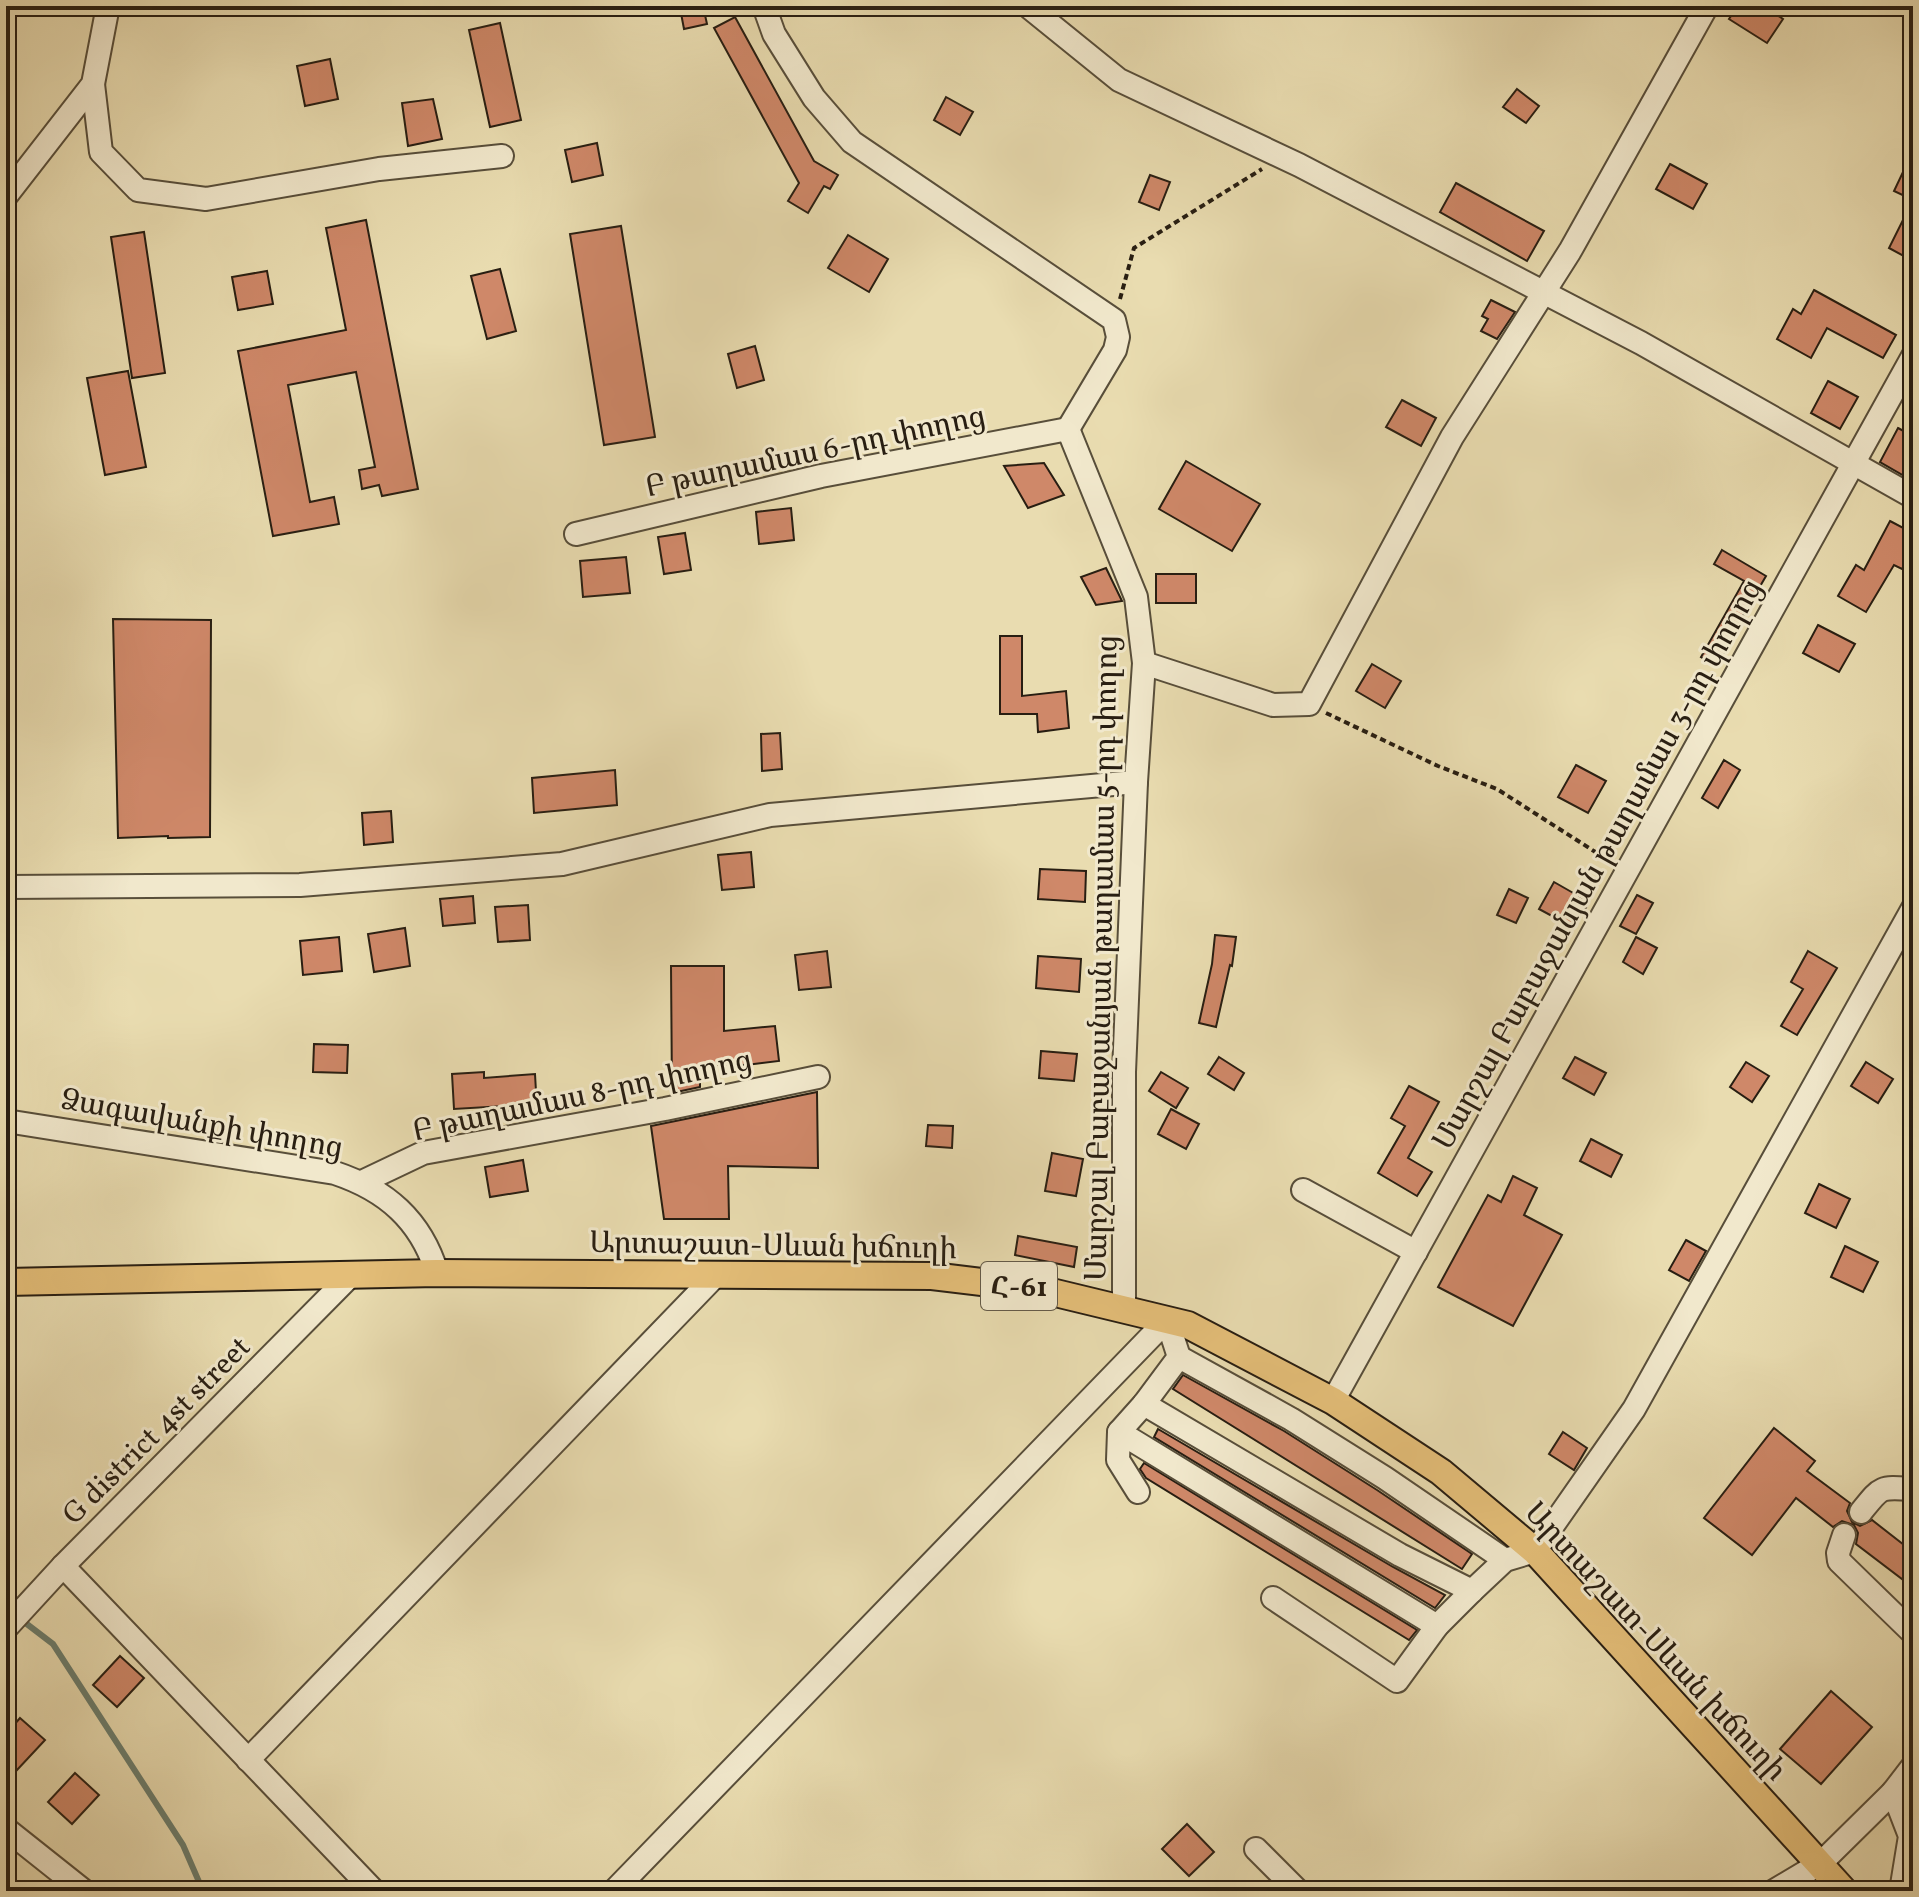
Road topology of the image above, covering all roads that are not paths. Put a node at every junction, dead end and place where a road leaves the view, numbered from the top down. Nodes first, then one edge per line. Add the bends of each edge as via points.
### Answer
1 (108, 6) edge
2 (764, 6) edge
3 (1707, 6) edge
4 (1030, 8) edge
5 (93, 84) junction
6 (502, 156) dead end
7 (6, 196) edge
8 (1545, 293) junction
9 (1913, 356) edge
10 (1068, 429) junction
11 (1853, 464) junction
12 (1913, 497) edge
13 (576, 534) dead end
14 (1144, 663) junction
15 (1136, 782) junction
16 (6, 887) edge
17 (1913, 908) edge
18 (818, 1077) dead end
19 (6, 1121) edge
20 (362, 1182) junction
21 (1303, 1190) dead end
22 (1416, 1252) junction
23 (437, 1273) junction
24 (717, 1274) junction
25 (350, 1276) junction
26 (6, 1282) edge
27 (1124, 1309) junction
28 (1167, 1320) junction
29 (1179, 1357) junction
30 (1333, 1401) junction
31 (1144, 1404) junction
32 (1119, 1432) junction
33 (1913, 1489) edge
34 (1138, 1492) dead end
35 (1861, 1512) dead end
36 (1844, 1535) dead end
37 (1535, 1551) junction
38 (1505, 1560) junction
39 (63, 1566) junction
40 (1472, 1591) junction
41 (1273, 1598) dead end
42 (1437, 1626) junction
43 (6, 1628) edge
44 (1913, 1633) edge
45 (248, 1760) junction
46 (1913, 1766) edge
47 (1893, 1792) junction
48 (6, 1829) edge
49 (1256, 1849) dead end
50 (1821, 1863) junction
51 (1841, 1890) edge
52 (84, 1891) edge
53 (374, 1891) edge
54 (614, 1891) edge
55 (1298, 1891) edge
56 (1774, 1891) edge
57 (1903, 1891) edge

1 - 5 street
2 - 10 street via 774,34 814,98 852,142 1114,320 1115,350
3 - 8 street
4 - 8 street via 1119,80 1299,165
5 - 6 street via 101,152 138,190 206,199 379,169
5 - 7 street
8 - 11 street
8 - 14 street via 1452,437 1309,704 1273,705
9 - 11 street, Մարշալ Բաբաջանյան թաղամաս 3-րդ փողոց
10 - 13 street, Բ թաղամաս 6-րդ փողոց via 821,476
10 - 14 street, Մարշալ Բաբաջանյան թաղամաս 5-րդ փողոց via 1136,597
11 - 12 street
11 - 22 street, Մարշալ Բաբաջանյան թաղամաս 3-րդ փողոց
14 - 15 street, Մարշալ Բաբաջանյան թաղամաս 5-րդ փողոց
15 - 16 street via 770,815 562,864 300,885
15 - 27 street, Մարշալ Բաբաջանյան թաղամաս 5-րդ փողոց via 1124,1072
17 - 37 street via 1634,1409
18 - 20 street, Բ թաղամաս 8-րդ փողոց via 423,1153
19 - 20 street, Ձագավանքի փողոց via 335,1173
20 - 23 street, Ձագավանքի փողոց via 415,1226 429,1246
21 - 22 street
22 - 30 street, Մարշալ Բաբաջանյան թաղամաս 3-րդ փողոց
23 - 24 main road, Արտաշատ-Սևան խճուղի / Հ-61
23 - 25 main road, Արտաշատ-Սևան խճուղի / Հ-61
24 - 27 main road, Արտաշատ-Սևան խճուղի / Հ-61 via 932,1276 1039,1289
24 - 45 street
25 - 26 main road, Արտաշատ-Սևան խճուղի / Հ-61
25 - 39 street, G district 4st street
27 - 28 main road, Արտաշատ-Սևան խճուղի / Հ-61
28 - 29 street
28 - 30 main road, Արտաշատ-Սևան խճուղի / Հ-61 via 1188,1325
28 - 54 street
29 - 31 street
29 - 38 street via 1291,1419
30 - 37 main road, Արտաշատ-Սևան խճուղի / Հ-61 via 1441,1472
31 - 32 street
31 - 40 street via 1400,1555
32 - 34 street via 1118,1460
32 - 42 street
33 - 35 street via 1879,1490
36 - 44 street via 1839,1561
37 - 38 street
37 - 50 main road, Արտաշատ-Սևան խճուղի / Հ-61
38 - 40 street
39 - 43 street, G district 4st street
39 - 45 street
40 - 42 street
41 - 42 street via 1397,1681
45 - 53 street
46 - 47 street
47 - 50 street
47 - 57 street via 1910,1836
48 - 52 street
49 - 55 street
50 - 51 main road, Արտաշատ-Սևան խճուղի / Հ-61
50 - 56 street

